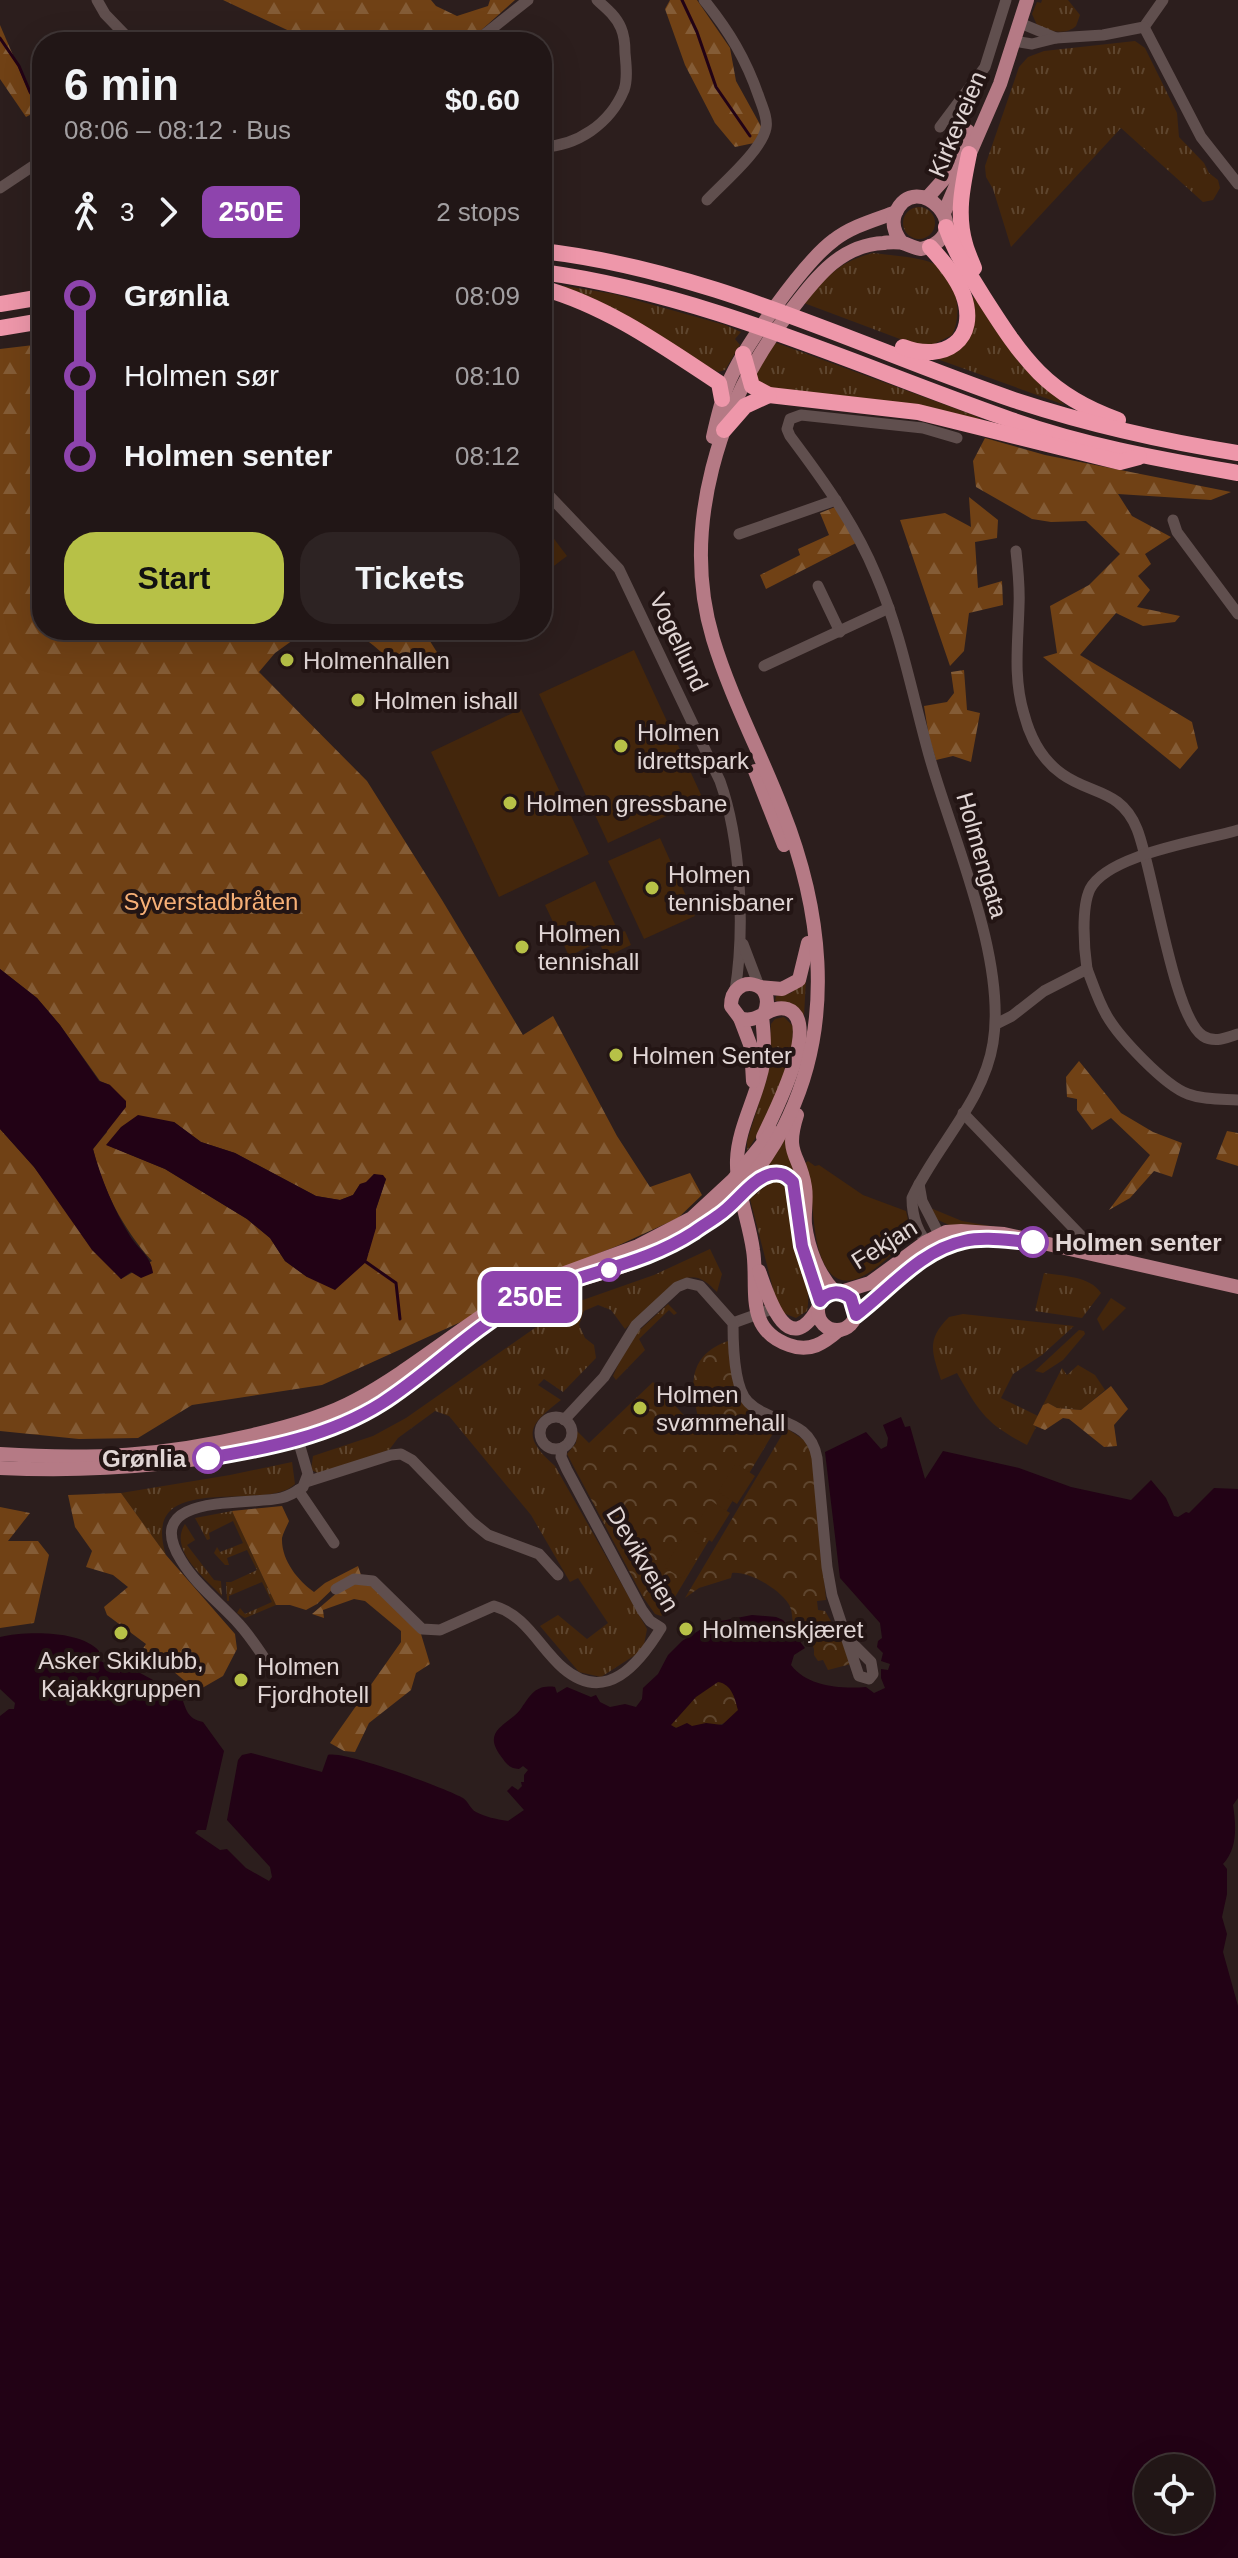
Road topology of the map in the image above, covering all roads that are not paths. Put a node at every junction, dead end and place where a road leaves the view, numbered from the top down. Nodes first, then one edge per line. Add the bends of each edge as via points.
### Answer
1 (97, 0) edge
2 (528, 0) edge
3 (597, 0) edge
4 (704, 0) edge
5 (1006, 0) edge
6 (1027, 0) edge
7 (1163, 0) edge
8 (1020, 23) junction
9 (1144, 27) junction
10 (122, 32) edge
11 (488, 32) edge
12 (1056, 38) junction
13 (1011, 47) junction
14 (940, 127) dead end
15 (552, 147) edge
16 (969, 154) junction
17 (32, 167) edge
18 (1238, 184) edge
19 (0, 188) edge
20 (927, 198) junction
21 (707, 200) dead end
22 (896, 212) junction
23 (945, 220) junction
24 (902, 243) junction
25 (930, 247) junction
26 (552, 252) edge
27 (552, 274) edge
28 (552, 292) edge
29 (981, 293) junction
30 (32, 299) edge
31 (0, 304) edge
32 (814, 322) junction
33 (32, 323) edge
34 (0, 328) edge
35 (743, 354) junction
36 (747, 376) junction
37 (723, 387) junction
38 (769, 395) junction
39 (724, 430) junction
40 (957, 438) dead end
41 (1192, 445) junction
42 (1238, 453) edge
43 (1145, 456) junction
44 (1238, 473) edge
45 (552, 499) edge
46 (836, 500) junction
47 (1173, 520) dead end
48 (739, 534) dead end
49 (1016, 551) dead end
50 (818, 586) dead end
51 (889, 608) junction
52 (1238, 614) edge
53 (840, 632) junction
54 (764, 666) dead end
55 (1238, 830) edge
56 (1145, 854) junction
57 (740, 935) junction
58 (808, 943) junction
59 (1087, 969) junction
60 (760, 986) junction
61 (735, 991) junction
62 (763, 1015) junction
63 (740, 1018) junction
64 (996, 1024) junction
65 (1238, 1034) edge
66 (804, 1078) junction
67 (1238, 1100) edge
68 (752, 1101) junction
69 (963, 1113) junction
70 (760, 1147) junction
71 (749, 1176) junction
72 (729, 1197) junction
73 (1086, 1241) dead end
74 (935, 1244) junction
75 (1238, 1287) edge
76 (838, 1292) junction
77 (819, 1306) junction
78 (765, 1311) junction
79 (856, 1315) junction
80 (733, 1323) junction
81 (839, 1330) junction
82 (564, 1420) junction
83 (296, 1432) junction
84 (562, 1448) junction
85 (0, 1454) edge
86 (0, 1468) edge
87 (302, 1486) junction
88 (334, 1543) dead end
89 (558, 1575) dead end
90 (336, 1589) dead end
91 (848, 1639) dead end
92 (265, 1659) dead end

1 - 10 street
2 - 11 street
3 - 15 street via 622,29 624,88 606,119 585,135
4 - 21 street via 736,41 766,128 755,149
5 - 14 street via 985,67
6 - 8 main road, Kirkeveien
7 - 9 street
8 - 12 street
8 - 13 main road, Kirkeveien
9 - 12 street
9 - 18 street via 1201,137
12 - 13 street
13 - 16 main road, Kirkeveien
13 - 20 main road, Kirkeveien via 950,170
16 - 23 main road, Kirkeveien
16 - 29 highway via 960,217
17 - 19 street
20 - 22 main road via 909,199
20 - 23 main road via 938,204
22 - 24 main road via 894,228
22 - 35 main road via 831,242
23 - 25 main road via 938,242
23 - 29 highway via 957,255
24 - 25 main road
24 - 36 main road via 865,245 838,257 773,333
25 - 32 highway via 963,295 964,329 952,347 940,353 913,351 850,327
26 - 32 highway via 614,261 704,284
27 - 43 highway via 610,283 735,317 1005,418
28 - 37 highway via 618,319
29 - 41 highway via 1024,357 1068,398
30 - 31 highway
32 - 41 highway via 1013,399
33 - 34 highway
35 - 36 highway
35 - 37 main road
36 - 37 highway
36 - 38 highway via 755,389
36 - 39 main road
37 - 58 main road via 697,524 701,614 718,675 789,857
38 - 39 highway via 745,406
38 - 43 highway via 918,412 1120,462
39 - 66 main road via 704,514 705,600 713,639 782,810 813,913 817,1009
40 - 46 street, Holmengata via 876,421 801,415 790,419 790,436
41 - 42 highway
43 - 44 highway
45 - 57 street, Vogellund via 619,569 720,781 733,821
46 - 48 street
46 - 51 street, Holmengata via 862,543
47 - 52 street
49 - 56 street via 1017,683 1033,739 1064,776 1123,806
50 - 53 street
51 - 53 street
51 - 64 street, Holmengata via 977,908
53 - 54 street
55 - 56 street
56 - 59 street via 1110,870 1090,889
56 - 65 street via 1173,972 1191,1019 1204,1036
57 - 60 street, Vogellund
57 - 61 street, Vogellund
58 - 60 main road via 799,980 782,989
58 - 70 main road via 808,1017 801,1057 783,1110
59 - 64 street
59 - 67 street via 1113,1026 1165,1082 1189,1095
60 - 61 main road via 742,985
60 - 62 main road via 767,995
61 - 63 main road via 731,1006
62 - 63 main road
62 - 68 main road via 762,1073
62 - 70 main road via 789,1010 800,1031 784,1093
63 - 68 main road via 752,1056
64 - 69 street, Holmengata via 988,1066
66 - 71 main road via 786,1124
66 - 76 main road via 792,1149 805,1185 809,1245 818,1269
68 - 78 main road via 737,1163 754,1259 755,1299
69 - 73 street
69 - 74 street, Holmengata via 919,1183
70 - 71 main road
71 - 72 main road
71 - 72 main road
71 - 77 main road via 785,1174 793,1182 802,1246
72 - 83 main road via 665,1233 528,1287 368,1393
72 - 83 main road via 710,1219 676,1242 520,1302 381,1404 342,1424
74 - 75 main road, Fekjan via 976,1239 1045,1243
74 - 76 main road, Fekjan via 870,1283
74 - 79 main road, Fekjan
76 - 77 main road
76 - 79 main road via 851,1298
77 - 78 main road via 811,1320 797,1328
77 - 81 main road via 821,1323
78 - 80 street
78 - 81 main road via 771,1336 797,1348 821,1344
79 - 81 main road
80 - 82 street, Devikveien via 695,1283 677,1287 636,1325 604,1377
80 - 91 street via 740,1384 748,1402 812,1441 827,1567
82 - 84 street, Devikveien via 572,1437
82 - 84 street, Devikveien via 549,1419 540,1432 547,1446
83 - 85 main road via 152,1454
83 - 86 main road via 217,1456 147,1466
83 - 87 street via 307,1468
84 - 90 street, Devikveien via 567,1470 624,1579 650,1621 661,1628 638,1660 615,1679 602,1683 576,1677 507,1609 494,1606 431,1632 373,1581 354,1579
87 - 88 street
87 - 89 street via 401,1454 488,1535 539,1554
87 - 92 street via 280,1498 199,1506 178,1517 171,1531 183,1563

